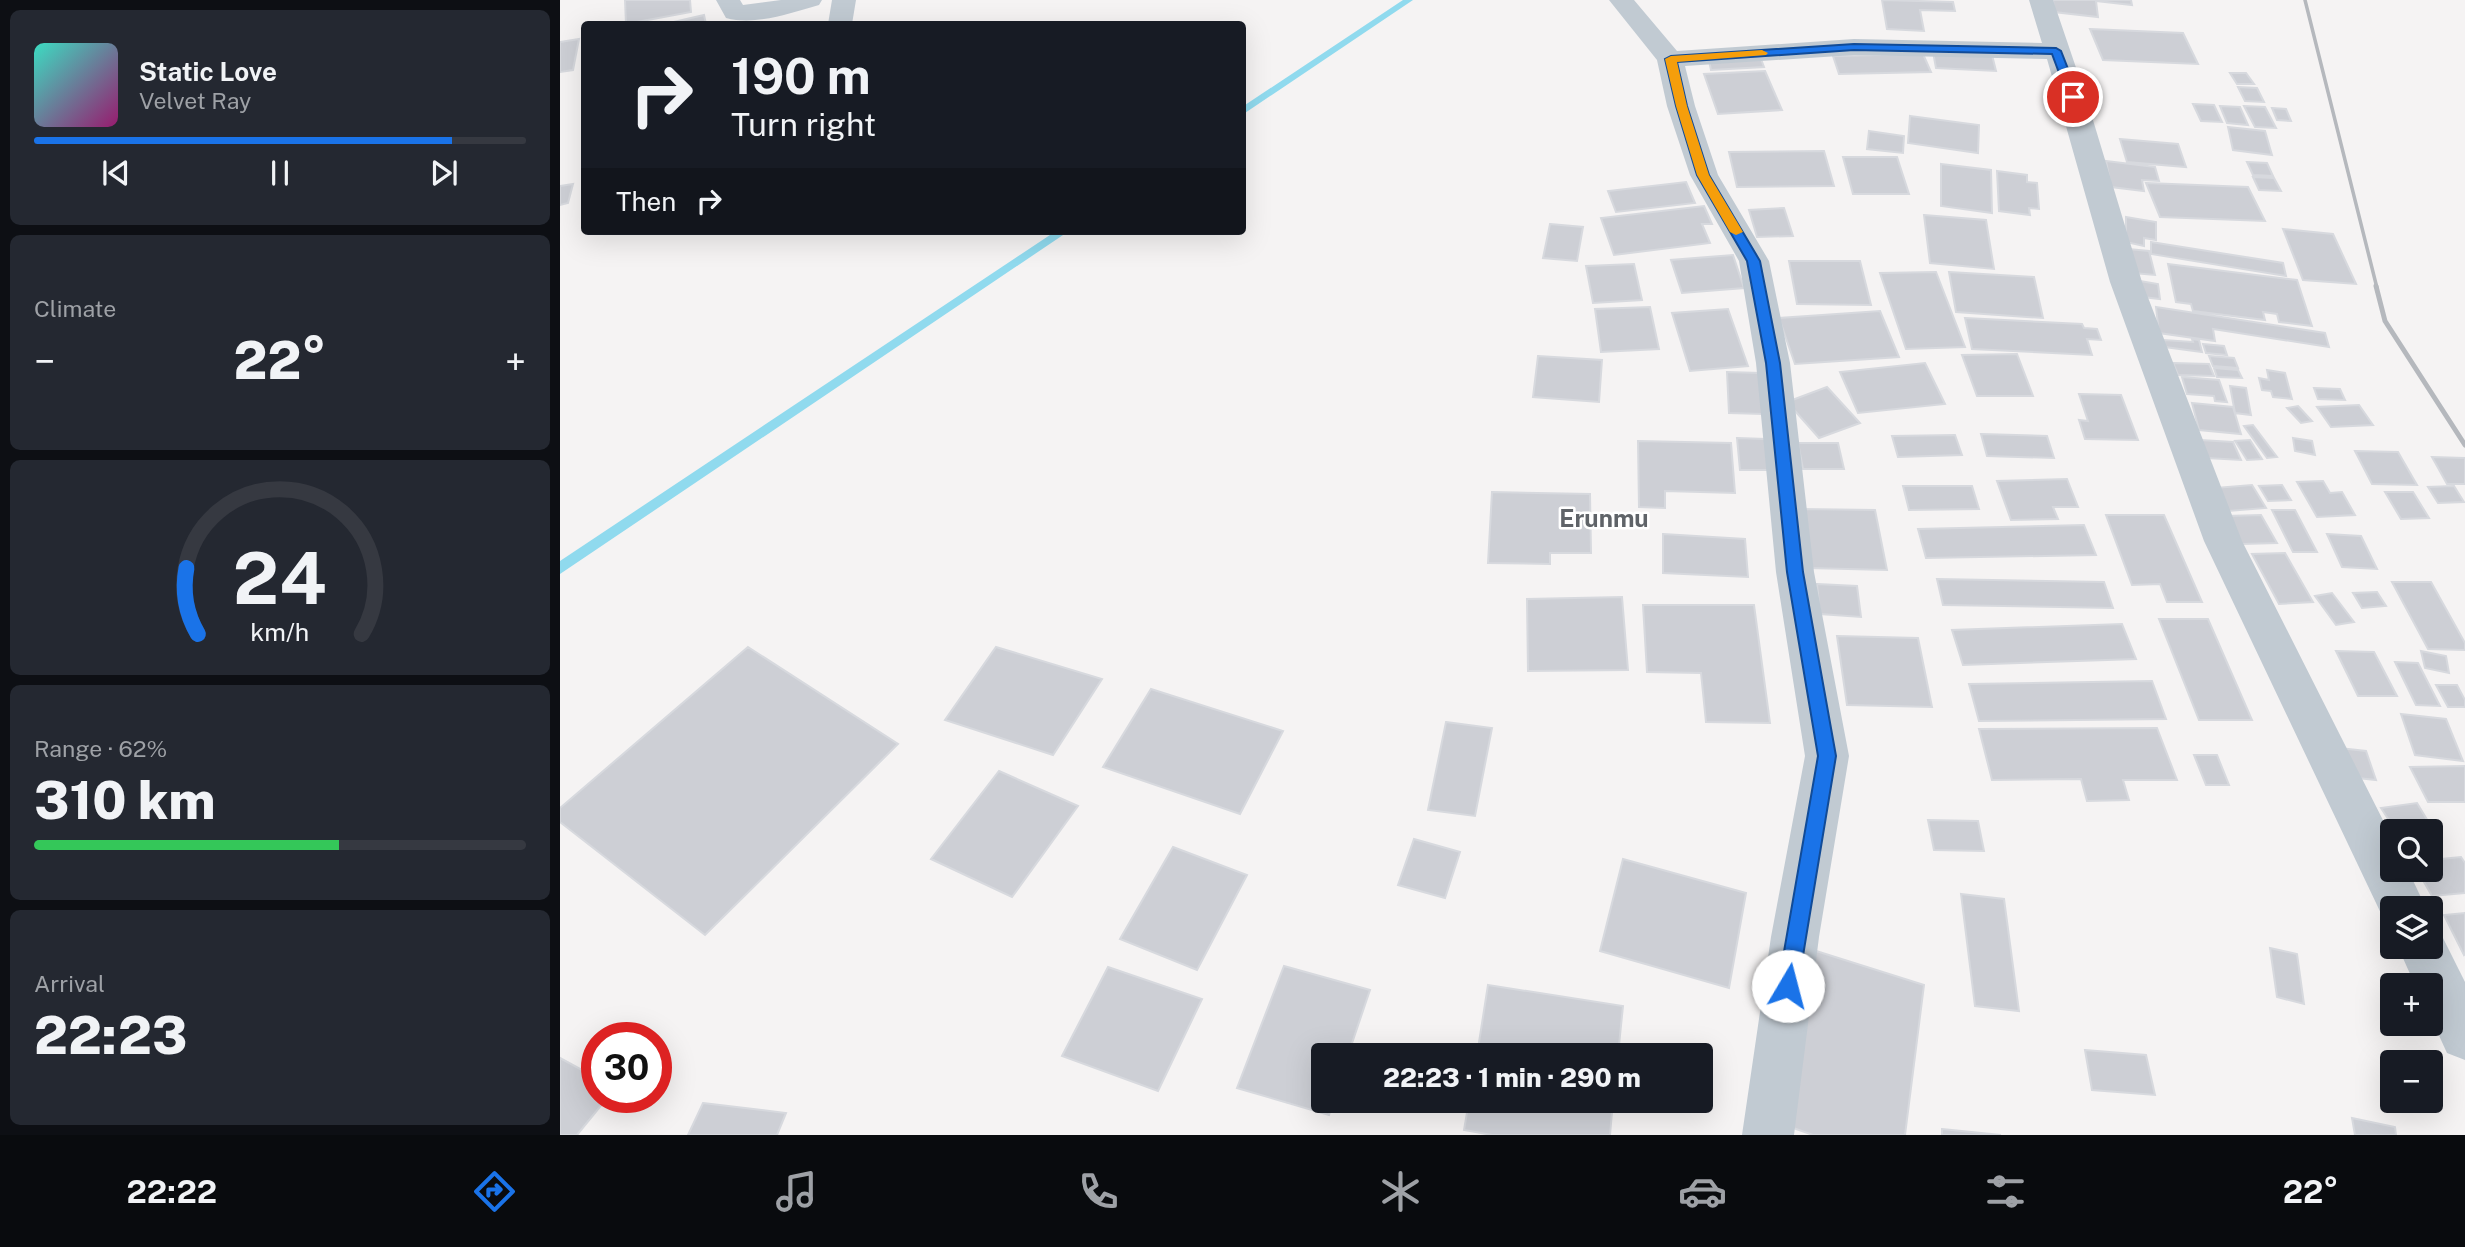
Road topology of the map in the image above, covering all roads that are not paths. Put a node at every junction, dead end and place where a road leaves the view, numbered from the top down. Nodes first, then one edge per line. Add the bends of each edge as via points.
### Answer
1 (728, 0) edge
2 (810, 0) edge
3 (844, 0) edge
4 (1621, 0) edge
5 (2041, 0) edge
6 (840, 21) edge
7 (2056, 51) junction
8 (1671, 59) junction
9 (2397, 896) edge
10 (2428, 959) edge
11 (2465, 1035) edge
12 (1768, 1135) edge

1 - 2 street via 735,13
3 - 6 street
4 - 8 street
5 - 7 street
7 - 8 street via 1854,47
7 - 9 street via 2126,282 2223,541
8 - 12 street via 1703,175 1754,261 1773,363 1795,572 1827,756 1794,937
10 - 11 street

